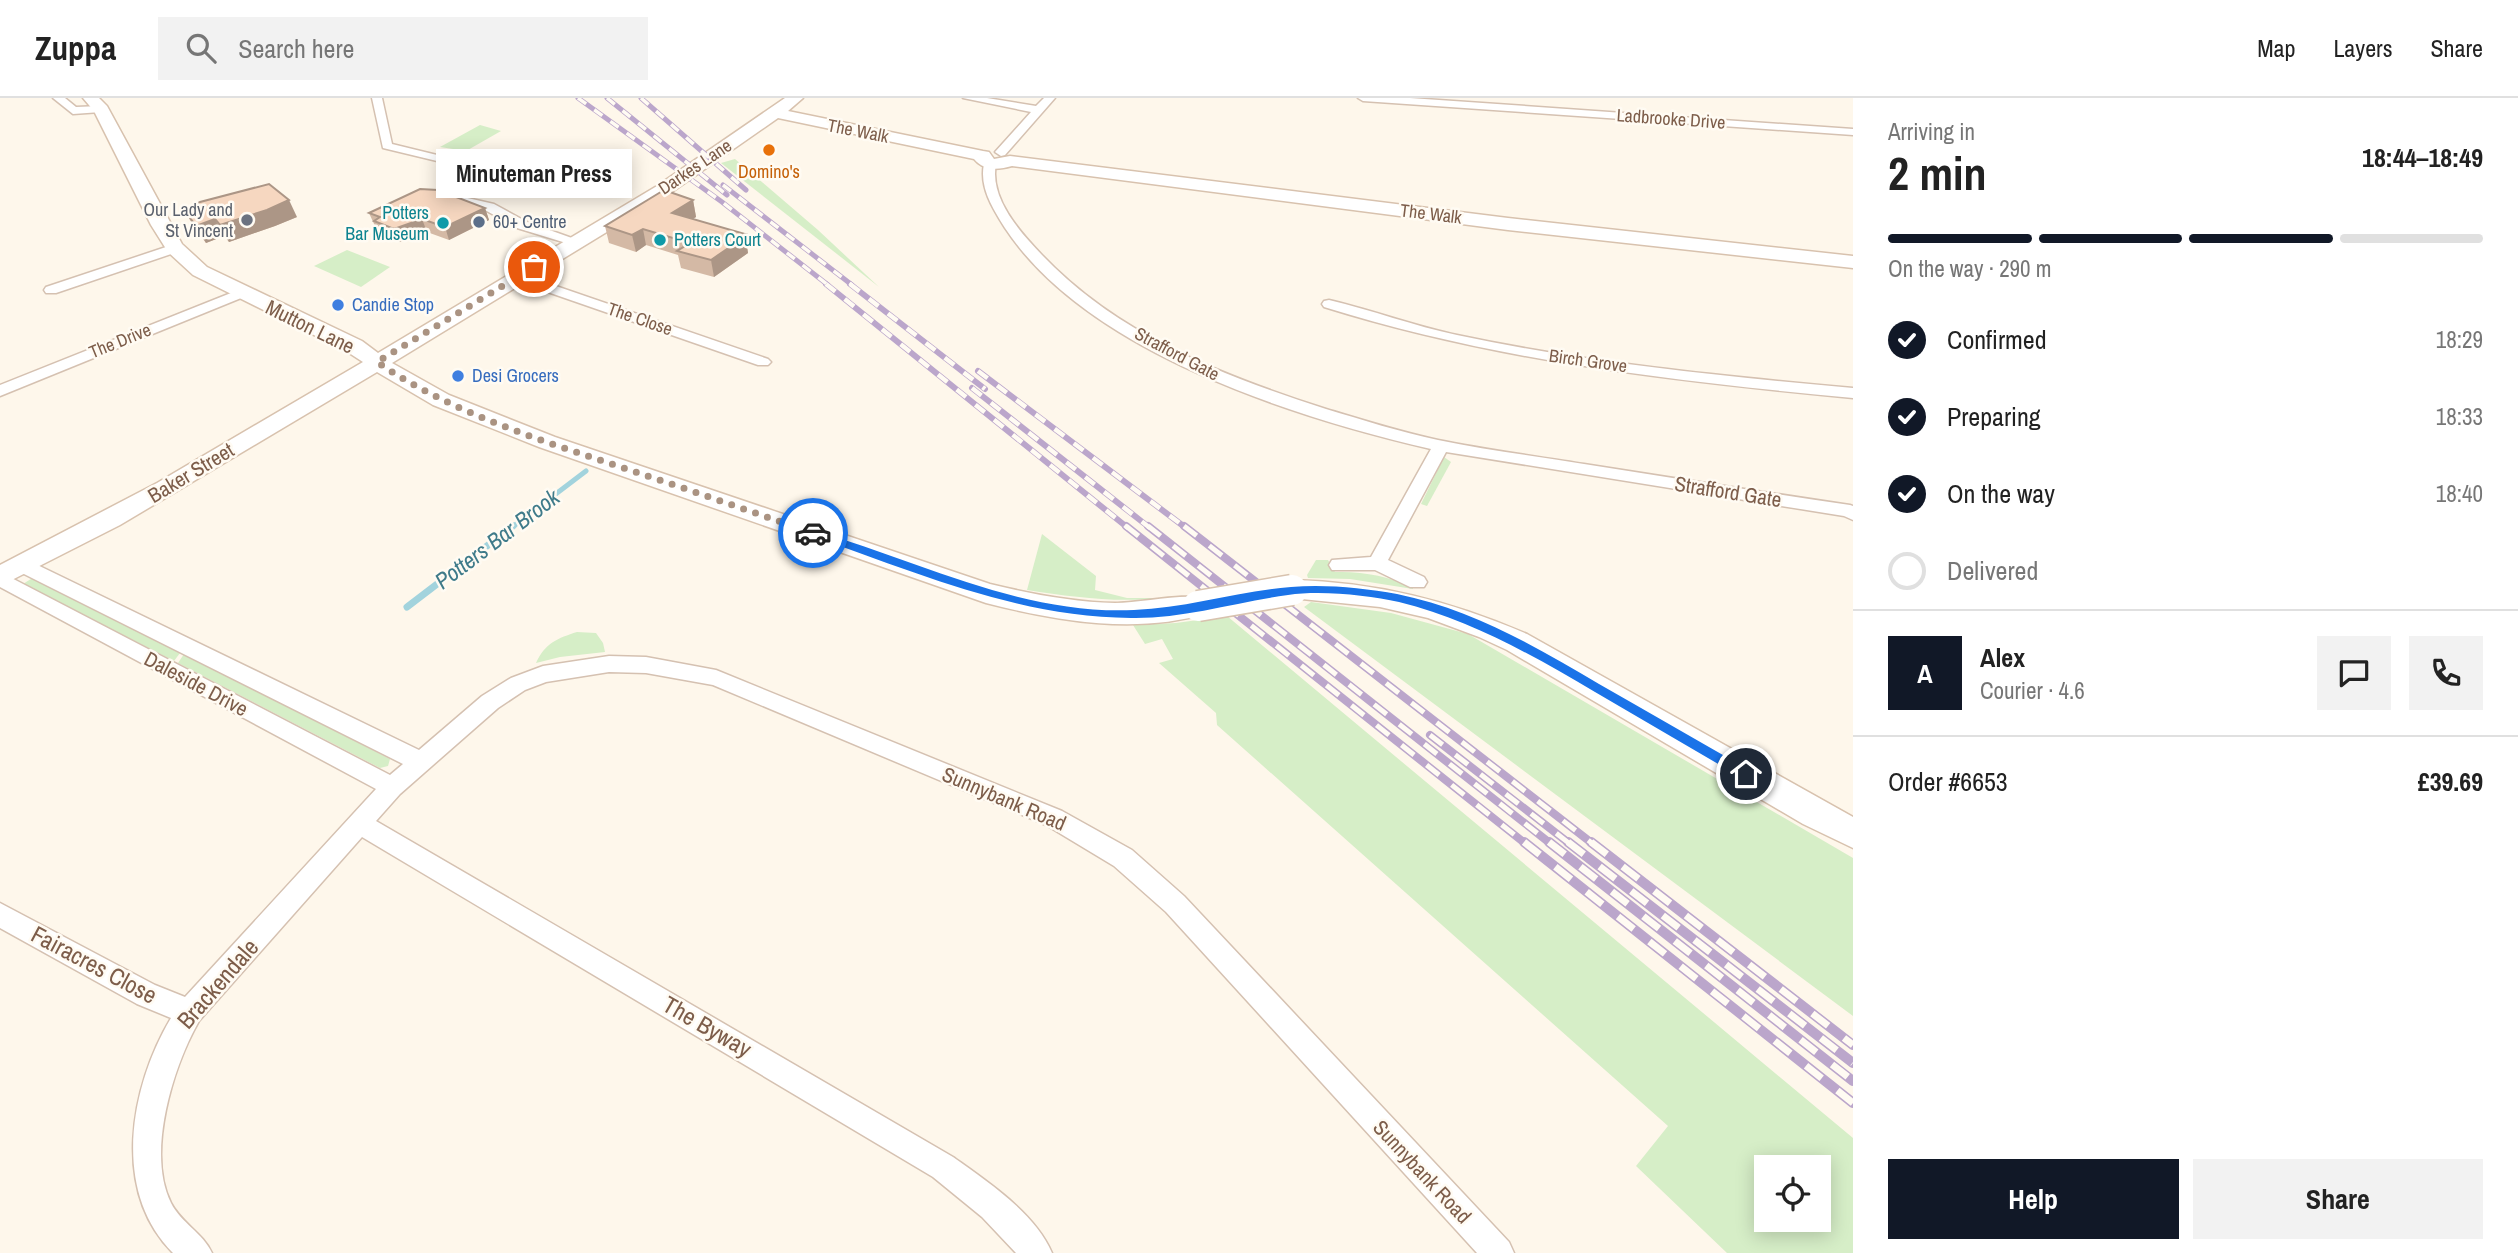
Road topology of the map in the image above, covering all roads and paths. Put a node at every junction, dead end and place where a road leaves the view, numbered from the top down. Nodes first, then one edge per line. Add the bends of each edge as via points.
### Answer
1 (58, 98) edge
2 (377, 98) edge
3 (795, 98) edge
4 (968, 98) edge
5 (1049, 98) edge
6 (1363, 98) edge
7 (96, 103) edge
8 (1038, 110) junction
9 (775, 113) junction
10 (1853, 132) edge
11 (433, 158) dead end
12 (996, 158) junction
13 (422, 195) edge
14 (576, 242) junction
15 (175, 248) junction
16 (1853, 262) edge
17 (518, 277) junction
18 (51, 290) dead end
19 (242, 293) junction
20 (1329, 304) dead end
21 (377, 362) junction
22 (763, 362) dead end
23 (0, 391) edge
24 (1853, 393) edge
25 (1441, 446) junction
26 (1852, 509) edge
27 (1377, 563) junction
28 (1339, 565) dead end
29 (8, 573) edge
30 (1417, 582) dead end
31 (419, 761) junction
32 (392, 787) junction
33 (359, 823) junction
34 (1853, 833) edge
35 (0, 915) edge
36 (189, 1013) junction
37 (196, 1253) edge
38 (1036, 1253) edge
39 (1498, 1253) edge

1 - 7 street, Mutton Lane via 73,111
2 - 11 street via 387,146
3 - 9 street, Darkes Lane
4 - 8 street
5 - 8 street
6 - 10 street, Ladbrooke Drive
7 - 15 street, Mutton Lane
8 - 12 street
9 - 12 street, The Walk
9 - 14 street, Darkes Lane
12 - 16 street, The Walk via 1508,224
12 - 25 street, Strafford Gate via 988,179 1012,230 1050,274 1105,315 1231,383
13 - 14 street via 489,207 522,225
14 - 17 street, Darkes Lane
15 - 18 street
15 - 19 street, Mutton Lane via 200,271
17 - 21 street, Darkes Lane
17 - 22 street, The Close
19 - 21 street, Mutton Lane via 354,346
19 - 23 street, The Drive
20 - 24 street, Birch Grove via 1384,322 1500,348 1721,380
21 - 29 street, Baker Street via 144,501
21 - 34 street, Mutton Lane, bridge via 441,400 547,442 986,593 1047,608 1133,614 1292,590 1360,592 1399,598 1476,622
25 - 26 street, Strafford Gate
25 - 27 street
27 - 28 street
27 - 30 street
29 - 31 street, Daleside Drive
29 - 32 street, Daleside Drive
31 - 32 street, Sunnybank Road
31 - 39 street, Sunnybank Road via 518,684 574,668 646,664 716,678 1054,818 1123,858 1175,904
32 - 33 street, Brackendale
33 - 36 street, Brackendale
33 - 38 street, The Byway via 932,1160 985,1198
35 - 36 street, Fairacres Close via 146,995
36 - 37 street, Brackendale via 174,1034 154,1097 150,1177 160,1213

